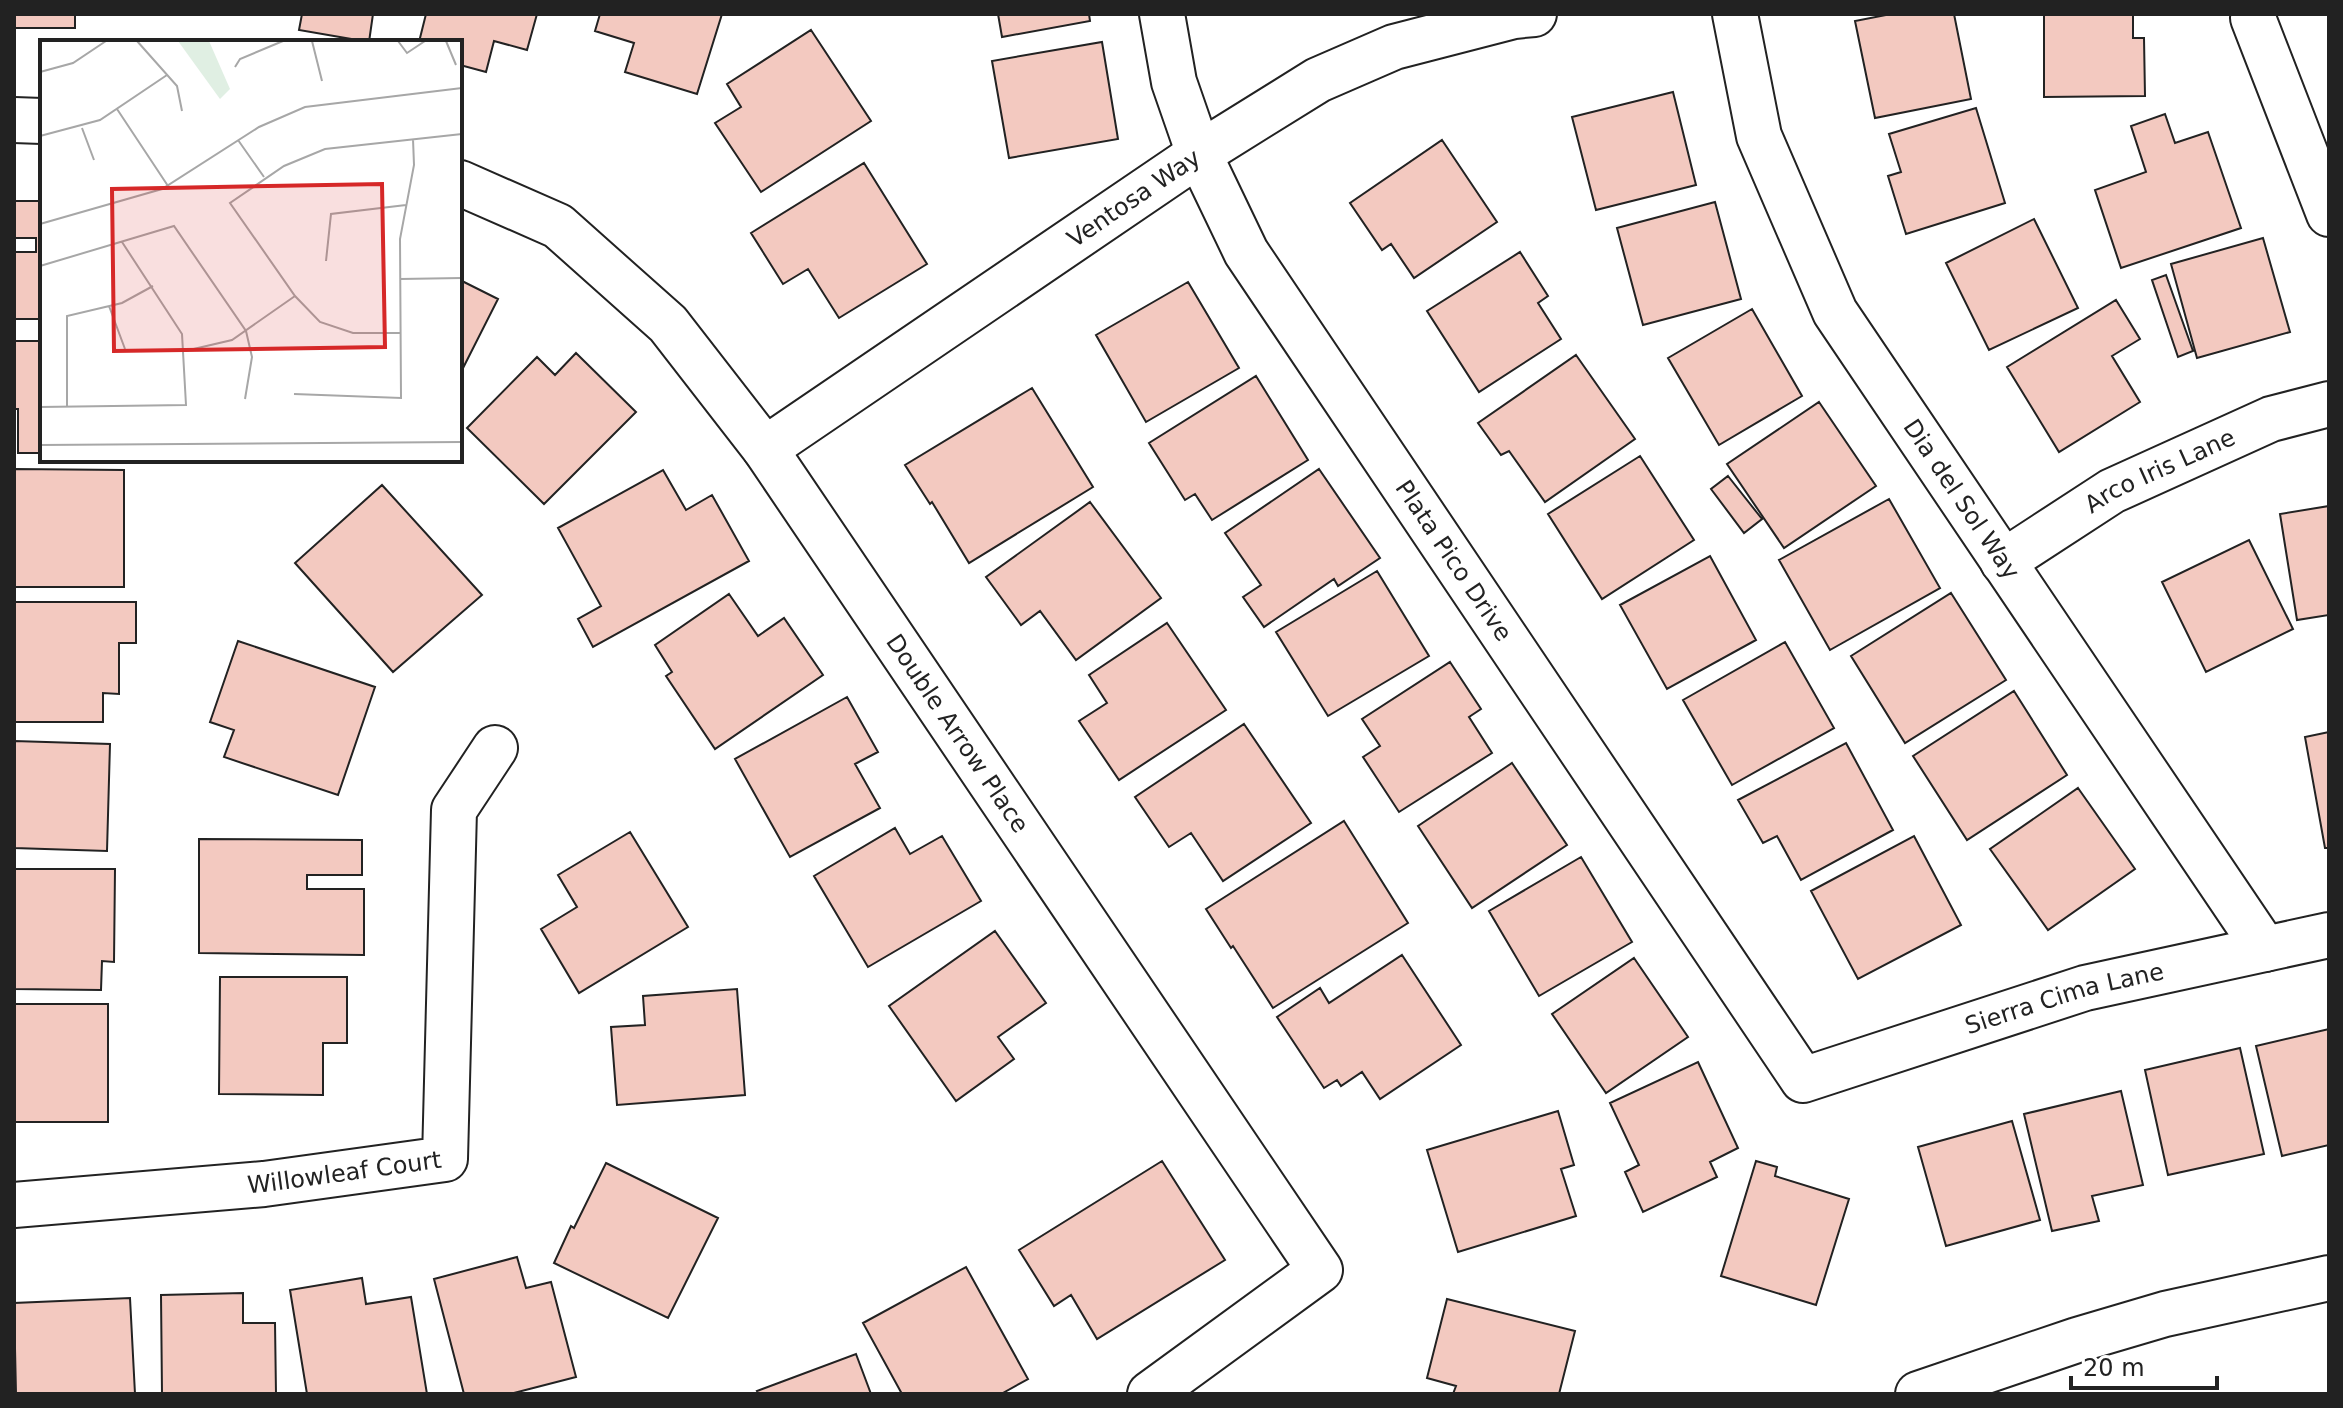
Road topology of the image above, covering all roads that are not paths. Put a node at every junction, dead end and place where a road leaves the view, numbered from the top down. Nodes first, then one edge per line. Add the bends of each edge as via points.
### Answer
1 (1162, 14) edge
2 (1534, 14) edge
3 (1735, 14) edge
4 (2253, 18) dead end
5 (14, 120) edge
6 (40, 121) edge
7 (1199, 154) junction
8 (462, 184) edge
9 (2329, 214) edge
10 (2329, 404) edge
11 (765, 449) junction
12 (2003, 562) junction
13 (495, 748) dead end
14 (2329, 935) edge
15 (2265, 949) junction
16 (1803, 1080) joint
17 (14, 1205) edge
18 (2329, 1278) edge
19 (1150, 1394) edge
20 (1918, 1394) edge

1 - 7 street, Plata Pico Drive via 1174,82
2 - 7 street, Ventosa Way via 1394,47 1318,80
3 - 12 street, Dia del Sol Way via 1759,136 1835,312
4 - 9 street
5 - 6 street
7 - 11 street, Ventosa Way
7 - 16 street, Plata Pico Drive via 1246,252
8 - 11 street, Double Arrow Place via 558,226 668,324
10 - 12 street, Arco Iris Lane via 2271,419 2112,491
11 - 19 street, Double Arrow Place via 1320,1270
12 - 15 street, Dia del Sol Way
13 - 17 street, Willowleaf Court via 454,810 445,1159 264,1184
14 - 15 street, Sierra Cima Lane
15 - 16 street, Sierra Cima Lane via 2085,988
18 - 20 street via 2165,1314

